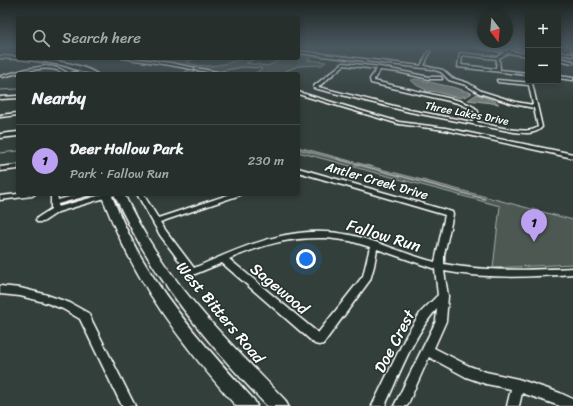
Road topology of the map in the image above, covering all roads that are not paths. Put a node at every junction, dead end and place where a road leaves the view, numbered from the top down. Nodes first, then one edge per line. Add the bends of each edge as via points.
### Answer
1 (33, 66) edge
2 (46, 66) edge
3 (49, 66) edge
4 (181, 66) edge
5 (341, 66) edge
6 (361, 66) edge
7 (413, 66) edge
8 (459, 66) edge
9 (498, 66) edge
10 (422, 67) joint
11 (380, 68) junction
12 (433, 69) junction
13 (498, 70) junction
14 (64, 72) edge
15 (82, 72) edge
16 (214, 72) edge
17 (525, 74) edge
18 (3, 76) dead end
19 (443, 76) junction
20 (561, 77) edge
21 (450, 78) junction
22 (573, 79) edge
23 (498, 82) dead end
24 (300, 94) edge
25 (16, 97) edge
26 (0, 98) edge
27 (536, 107) junction
28 (16, 114) edge
29 (0, 116) edge
30 (474, 123) junction
31 (16, 134) edge
32 (0, 136) edge
33 (573, 156) edge
34 (16, 167) edge
35 (0, 169) edge
36 (300, 171) edge
37 (16, 196) edge
38 (54, 196) edge
39 (85, 196) edge
40 (101, 196) edge
41 (113, 196) edge
42 (113, 196) edge
43 (141, 196) edge
44 (232, 196) edge
45 (0, 198) edge
46 (79, 200) junction
47 (54, 207) junction
48 (40, 220) dead end
49 (156, 221) junction
50 (374, 246) junction
51 (223, 259) junction
52 (439, 267) junction
53 (573, 271) edge
54 (0, 290) edge
55 (443, 296) junction
56 (427, 350) junction
57 (518, 385) junction
58 (129, 406) edge
59 (248, 406) edge
60 (279, 406) edge
61 (378, 406) edge
62 (400, 406) edge
63 (513, 406) edge
64 (573, 406) edge

1 - 18 street
2 - 14 street
3 - 15 main road
4 - 16 street
5 - 30 street, Three Lakes Drive via 315,87 410,111
6 - 11 street, Three Lakes Drive
7 - 10 street
8 - 13 street
9 - 13 street
10 - 12 street
11 - 19 street via 429,78
11 - 30 street via 372,82 463,103 476,111
12 - 19 street
12 - 19 street
13 - 17 street
19 - 21 street
19 - 21 street
20 - 22 street
21 - 27 street via 464,82 487,95
23 - 27 street, Three Lakes Drive via 531,84
24 - 33 street via 403,123 445,129
25 - 26 street
27 - 30 street, Three Lakes Drive via 540,127 533,131 514,131
28 - 29 street
31 - 32 street
34 - 35 street
36 - 52 street, Antler Creek Drive via 449,214
37 - 45 street
38 - 47 street
39 - 46 street
40 - 46 street
41 - 59 main road via 125,236 142,270 166,308
42 - 60 main road, West Bitters Road via 181,298
43 - 49 street
44 - 49 street
46 - 47 street
47 - 48 street
49 - 51 street, Fallow Run via 192,272
50 - 51 street, Fallow Run via 337,236 288,238 268,242
50 - 51 street, Sagewood via 366,277 318,340
50 - 52 street, Fallow Run
52 - 53 street, Fallow Run via 490,274
52 - 55 street
54 - 58 street via 26,292 75,309 84,316
55 - 56 street via 441,321
55 - 61 street, Doe Crest via 425,315 411,338
56 - 57 street via 466,371
56 - 62 street
57 - 63 street
57 - 64 street

